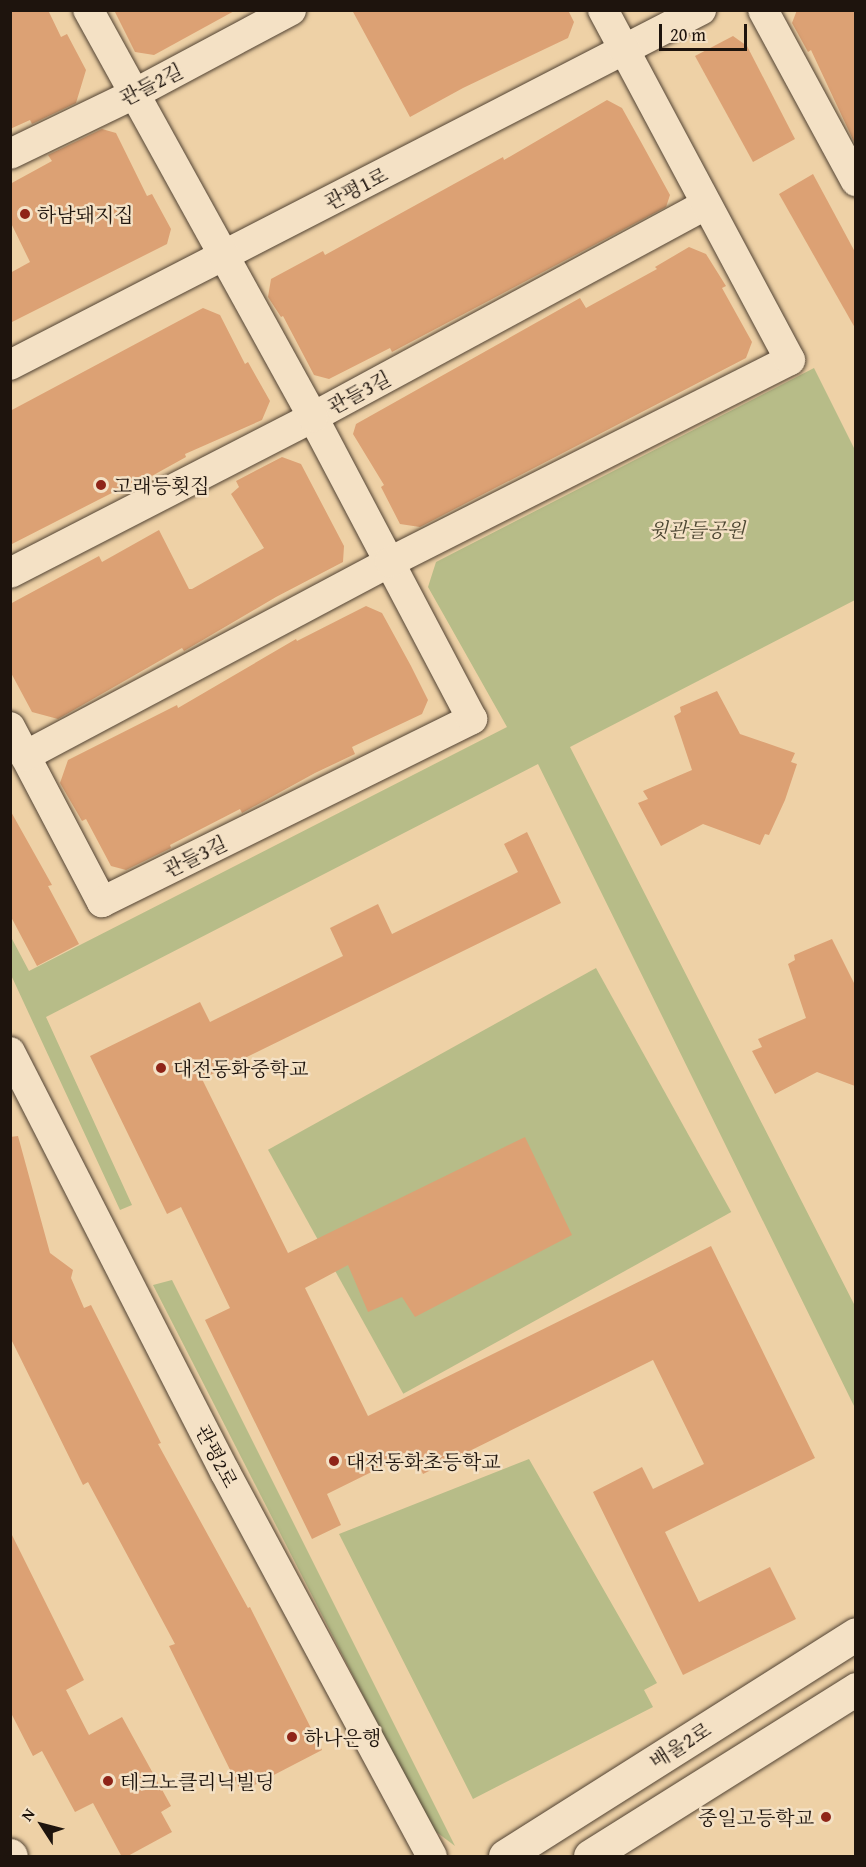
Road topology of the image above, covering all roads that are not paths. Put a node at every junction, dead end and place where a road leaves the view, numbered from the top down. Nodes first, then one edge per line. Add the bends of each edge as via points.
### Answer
1 (88, 10) edge
2 (291, 10) edge
3 (603, 10) edge
4 (701, 10) edge
5 (763, 10) edge
6 (623, 49) junction
7 (134, 94) junction
8 (846, 138) edge
9 (10, 154) edge
10 (855, 181) edge
11 (705, 205) junction
12 (223, 257) junction
13 (10, 365) edge
14 (313, 417) junction
15 (390, 562) junction
16 (10, 573) edge
17 (10, 727) edge
18 (25, 756) junction
19 (10, 1052) edge
20 (855, 1634) edge
21 (855, 1689) edge
22 (432, 1857) edge
23 (505, 1857) edge
24 (590, 1857) edge

1 - 7 street
2 - 7 street, 관들2길
3 - 6 street
4 - 6 street, 관평1로
5 - 8 street
6 - 11 street
6 - 12 street, 관평1로
7 - 9 street, 관들2길
7 - 12 street
8 - 10 street
11 - 14 street, 관들3길
11 - 15 street via 790,360
12 - 13 street, 관평1로
12 - 14 street
14 - 15 street
14 - 16 street, 관들3길
15 - 18 street
15 - 18 street, 관들3길 via 472,719 102,902
17 - 18 street, 관들3길
19 - 22 street, 관평2로 via 225,1472
20 - 23 main road, 배울2로
21 - 24 main road

